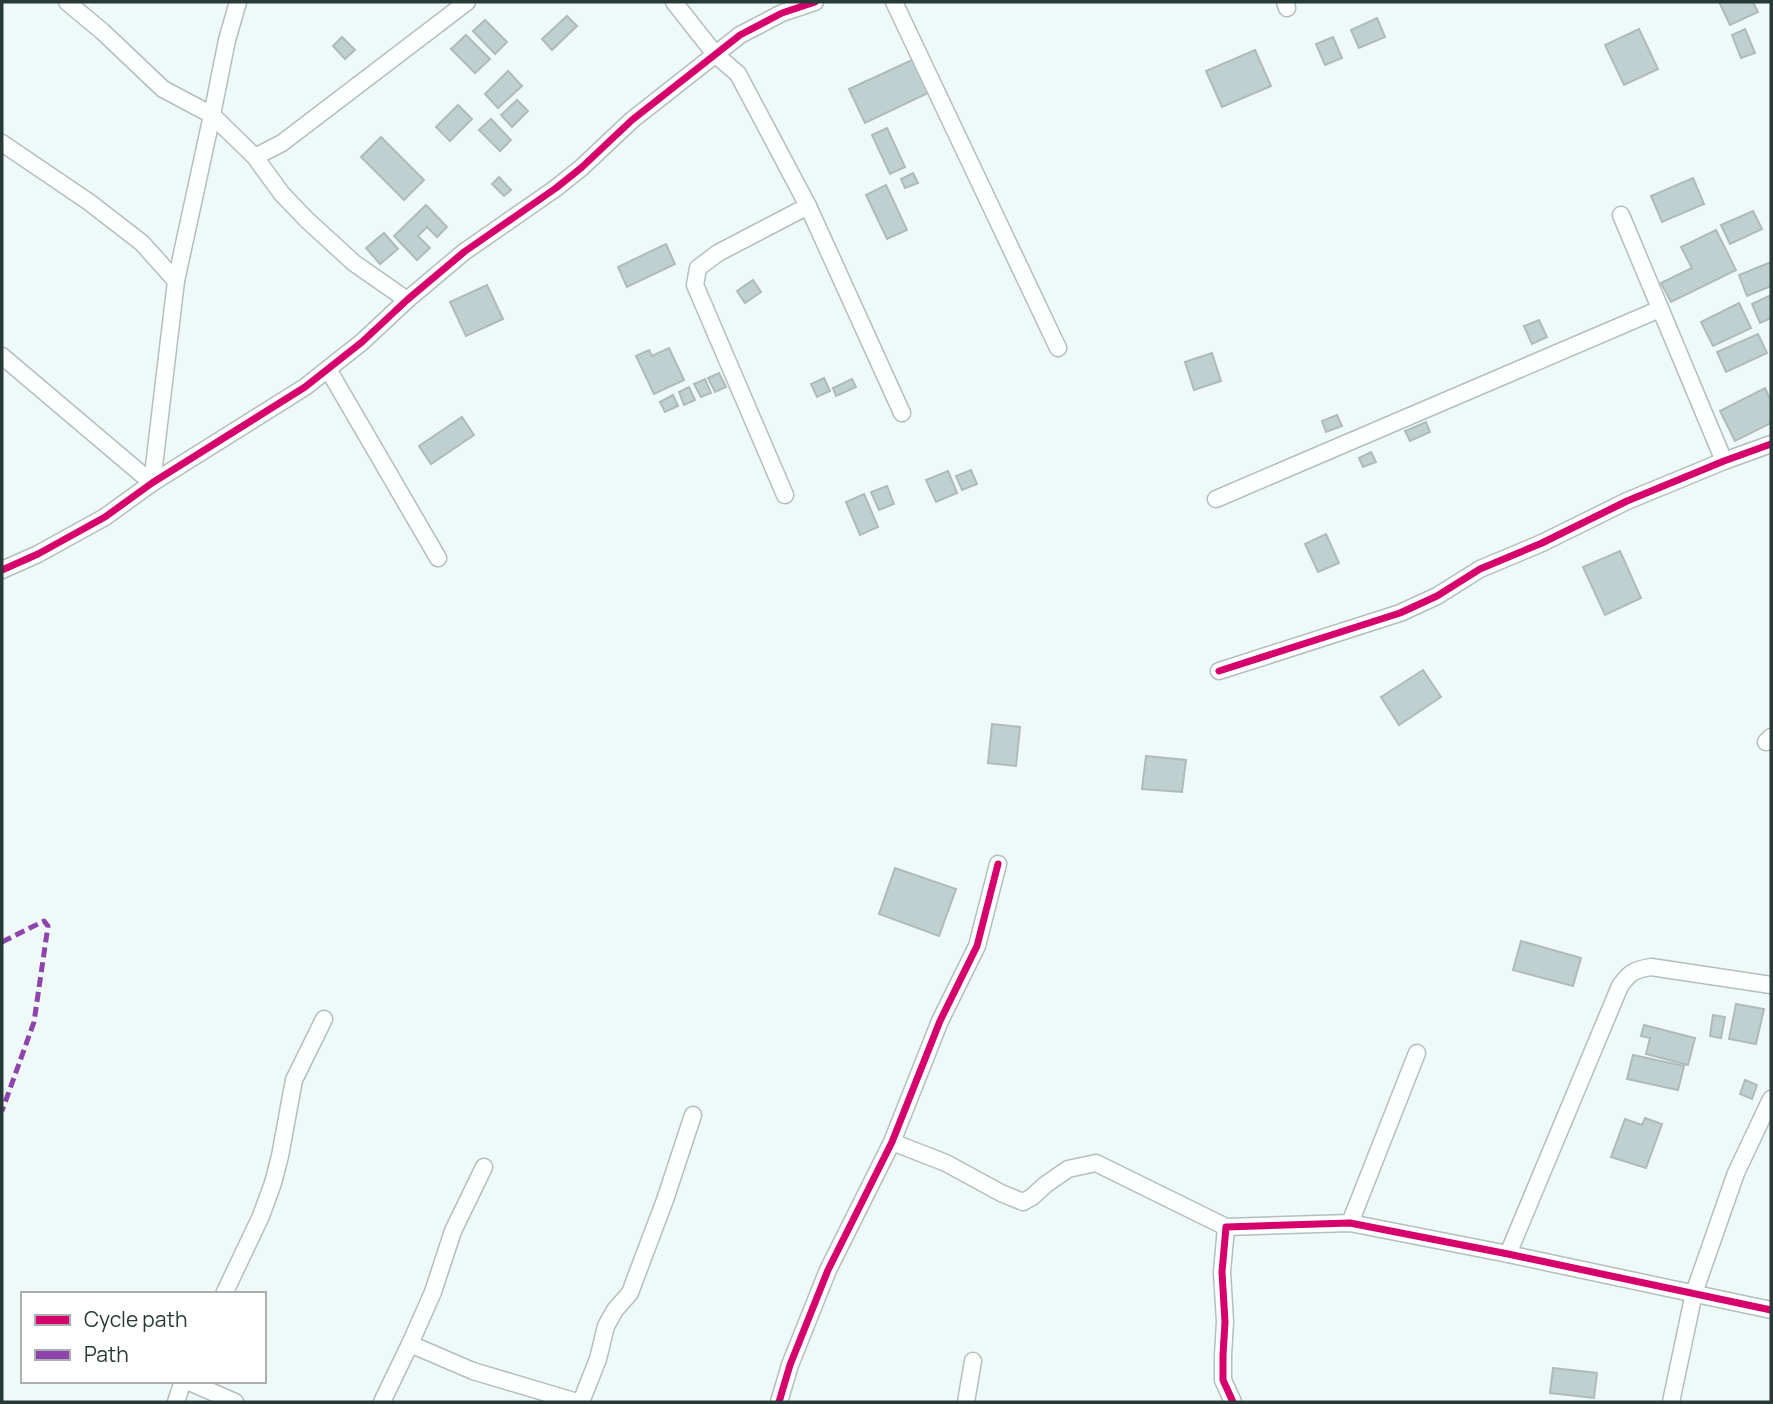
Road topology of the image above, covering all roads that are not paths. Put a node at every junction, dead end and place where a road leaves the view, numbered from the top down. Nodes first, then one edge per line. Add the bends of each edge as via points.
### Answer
1 (67, 2) edge
2 (238, 2) edge
3 (467, 2) edge
4 (674, 2) edge
5 (815, 2) edge
6 (894, 2) edge
7 (715, 54) junction
8 (212, 116) junction
9 (2, 143) edge
10 (255, 157) junction
11 (808, 206) junction
12 (1621, 215) dead end
13 (176, 281) junction
14 (407, 300) junction
15 (1660, 309) junction
16 (1058, 348) dead end
17 (2, 356) edge
18 (328, 369) junction
19 (902, 413) dead end
20 (1771, 444) edge
21 (1724, 461) junction
22 (152, 483) junction
23 (785, 495) dead end
24 (1216, 499) dead end
25 (438, 558) dead end
26 (2, 570) edge
27 (1219, 671) dead end
28 (998, 864) dead end
29 (1771, 985) edge
30 (324, 1019) dead end
31 (1417, 1054) dead end
32 (1771, 1099) edge
33 (694, 1115) dead end
34 (892, 1142) junction
35 (484, 1167) dead end
36 (1350, 1223) junction
37 (1226, 1227) junction
38 (1508, 1254) junction
39 (225, 1292) edge
40 (1694, 1293) junction
41 (1771, 1310) edge
42 (411, 1344) junction
43 (973, 1361) dead end
44 (184, 1383) edge
45 (190, 1383) edge
46 (176, 1402) edge
47 (236, 1402) edge
48 (382, 1402) edge
49 (579, 1402) edge
50 (779, 1402) edge
51 (967, 1402) edge
52 (1233, 1402) edge
53 (1671, 1402) edge

1 - 8 street via 163,89
2 - 8 street
3 - 10 street via 282,143
4 - 7 street
5 - 7 street via 782,13
6 - 16 street
7 - 11 street via 738,74
7 - 14 street via 556,188 464,252
8 - 10 street
8 - 13 street
9 - 13 street via 142,243
10 - 14 street via 307,220 354,263
11 - 19 street
11 - 23 street via 718,253 698,268 695,285
12 - 15 street
13 - 22 street
14 - 18 street
15 - 21 street
15 - 24 street
17 - 22 street
18 - 22 street
18 - 25 street
20 - 21 street
21 - 27 street via 1480,569 1400,613
22 - 26 street via 104,517
28 - 34 street via 977,946 940,1021
29 - 38 street via 1651,967 1629,974 1620,986
30 - 39 street via 294,1080 273,1183
31 - 36 street
32 - 40 street via 1736,1173
33 - 49 street via 630,1293 606,1326 598,1359
34 - 37 street via 1023,1202 1068,1170 1096,1163
34 - 50 street via 828,1270
35 - 42 street via 453,1231
36 - 37 street
36 - 38 street
37 - 52 street via 1223,1380
38 - 40 street
40 - 41 street
40 - 53 street
42 - 48 street
42 - 49 street via 473,1371
43 - 51 street
44 - 46 street
45 - 47 street

